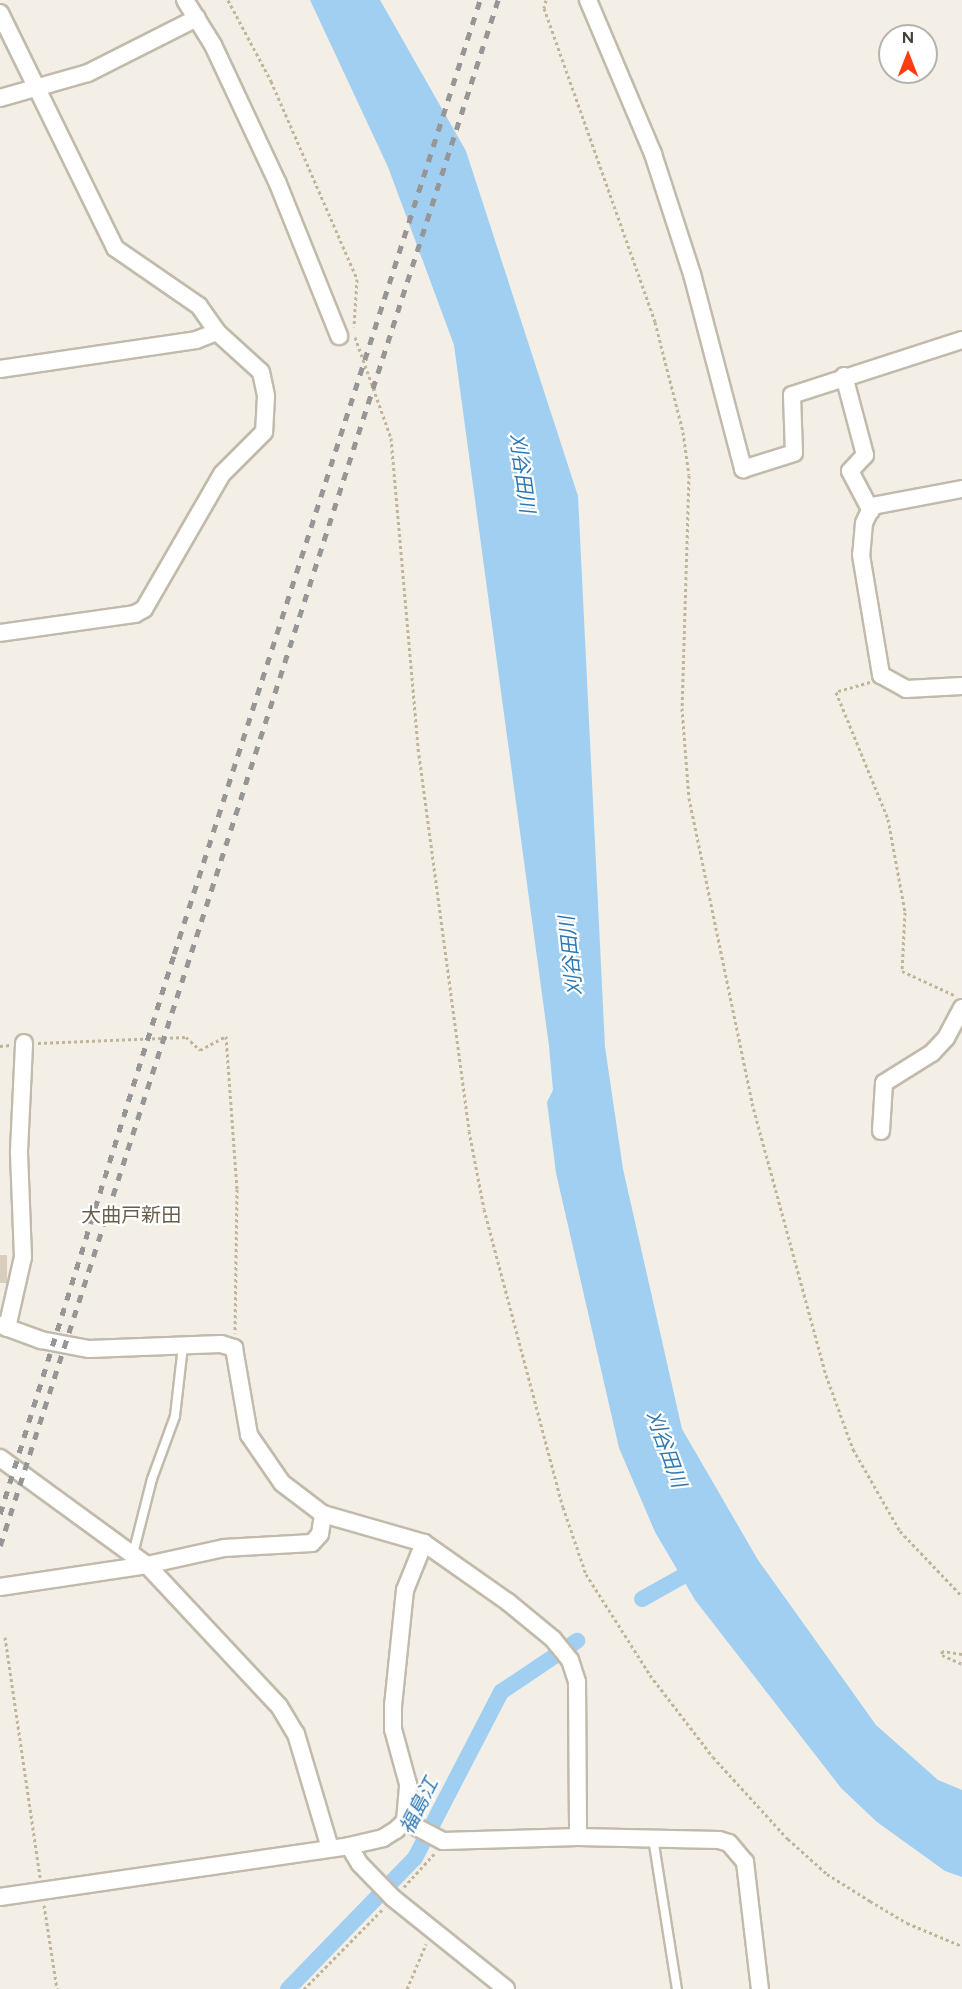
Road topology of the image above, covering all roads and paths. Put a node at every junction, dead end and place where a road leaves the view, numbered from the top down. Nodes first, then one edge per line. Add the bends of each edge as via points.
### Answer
1 (185, 0) edge
2 (228, 0) edge
3 (546, 0) edge
4 (588, 0) edge
5 (0, 13) edge
6 (197, 18) junction
7 (37, 87) junction
8 (0, 98) edge
9 (217, 332) junction
10 (339, 336) dead end
11 (962, 340) edge
12 (0, 369) edge
13 (844, 376) junction
14 (962, 489) edge
15 (871, 511) junction
16 (0, 633) edge
17 (890, 678) junction
18 (962, 686) edge
19 (962, 1007) edge
20 (24, 1043) junction
21 (0, 1046) edge
22 (881, 1131) dead end
23 (3, 1326) edge
24 (183, 1346) junction
25 (234, 1348) junction
26 (0, 1458) edge
27 (323, 1514) junction
28 (424, 1543) junction
29 (133, 1555) junction
30 (147, 1565) junction
31 (0, 1587) edge
32 (962, 1596) edge
33 (5, 1637) dead end
34 (962, 1654) edge
35 (962, 1664) edge
36 (411, 1825) junction
37 (578, 1837) junction
38 (653, 1838) junction
39 (440, 1840) junction
40 (348, 1846) junction
41 (330, 1848) junction
42 (42, 1891) junction
43 (0, 1897) edge
44 (392, 1898) junction
45 (432, 1929) junction
46 (962, 1946) edge
47 (57, 1989) edge
48 (304, 1989) edge
49 (407, 1989) edge
50 (506, 1989) edge
51 (677, 1989) edge
52 (760, 1989) edge

1 - 6 street
2 - 46 path via 271,81 357,279 355,338 391,438 419,755 469,1131 484,1209 560,1497 586,1574 602,1606 650,1675 713,1757 788,1839 827,1874 870,1901 907,1923
3 - 32 path via 544,8 655,322 682,432 688,475 682,708 689,798 752,1103 826,1375 853,1449 900,1531
4 - 13 street via 660,175 692,274 743,469 794,453 792,394
5 - 7 street
6 - 7 street via 88,74
6 - 10 street via 278,184
7 - 8 street
7 - 9 street via 115,248 199,306
9 - 12 street via 196,340
9 - 16 street via 261,372 266,396 264,432 222,474 144,609 135,614
11 - 13 street
13 - 15 street via 865,455 850,471
14 - 15 street via 873,506
15 - 17 street via 864,523 861,555 881,675
17 - 18 street via 906,689 939,691
17 - 19 path via 836,692 888,819 905,912 902,971 957,996
19 - 22 street via 946,1038 932,1053 884,1083
20 - 21 path
20 - 23 street via 19,1151 23,1257
20 - 25 path via 186,1037 200,1050 226,1036 237,1190
23 - 24 street via 41,1340 89,1349
24 - 25 street via 221,1344
24 - 29 lane via 175,1416 152,1479
25 - 27 street via 249,1435 282,1483
26 - 29 street
27 - 28 street
27 - 30 street via 320,1534 312,1543 224,1548
28 - 36 street via 405,1590 393,1706 393,1730 408,1784
28 - 37 street via 469,1572 553,1639 570,1660 577,1682
29 - 30 street
30 - 31 street
30 - 41 street via 291,1723
33 - 42 path
34 - 35 path via 942,1651 942,1655
36 - 39 street
36 - 40 street via 383,1838
37 - 38 street
37 - 39 street
38 - 51 lane
38 - 52 street via 719,1840 740,1852 745,1862
39 - 44 path
40 - 41 street
40 - 44 street
41 - 42 street
42 - 43 street
42 - 47 path
44 - 45 street
44 - 48 path
45 - 49 path
45 - 50 street

